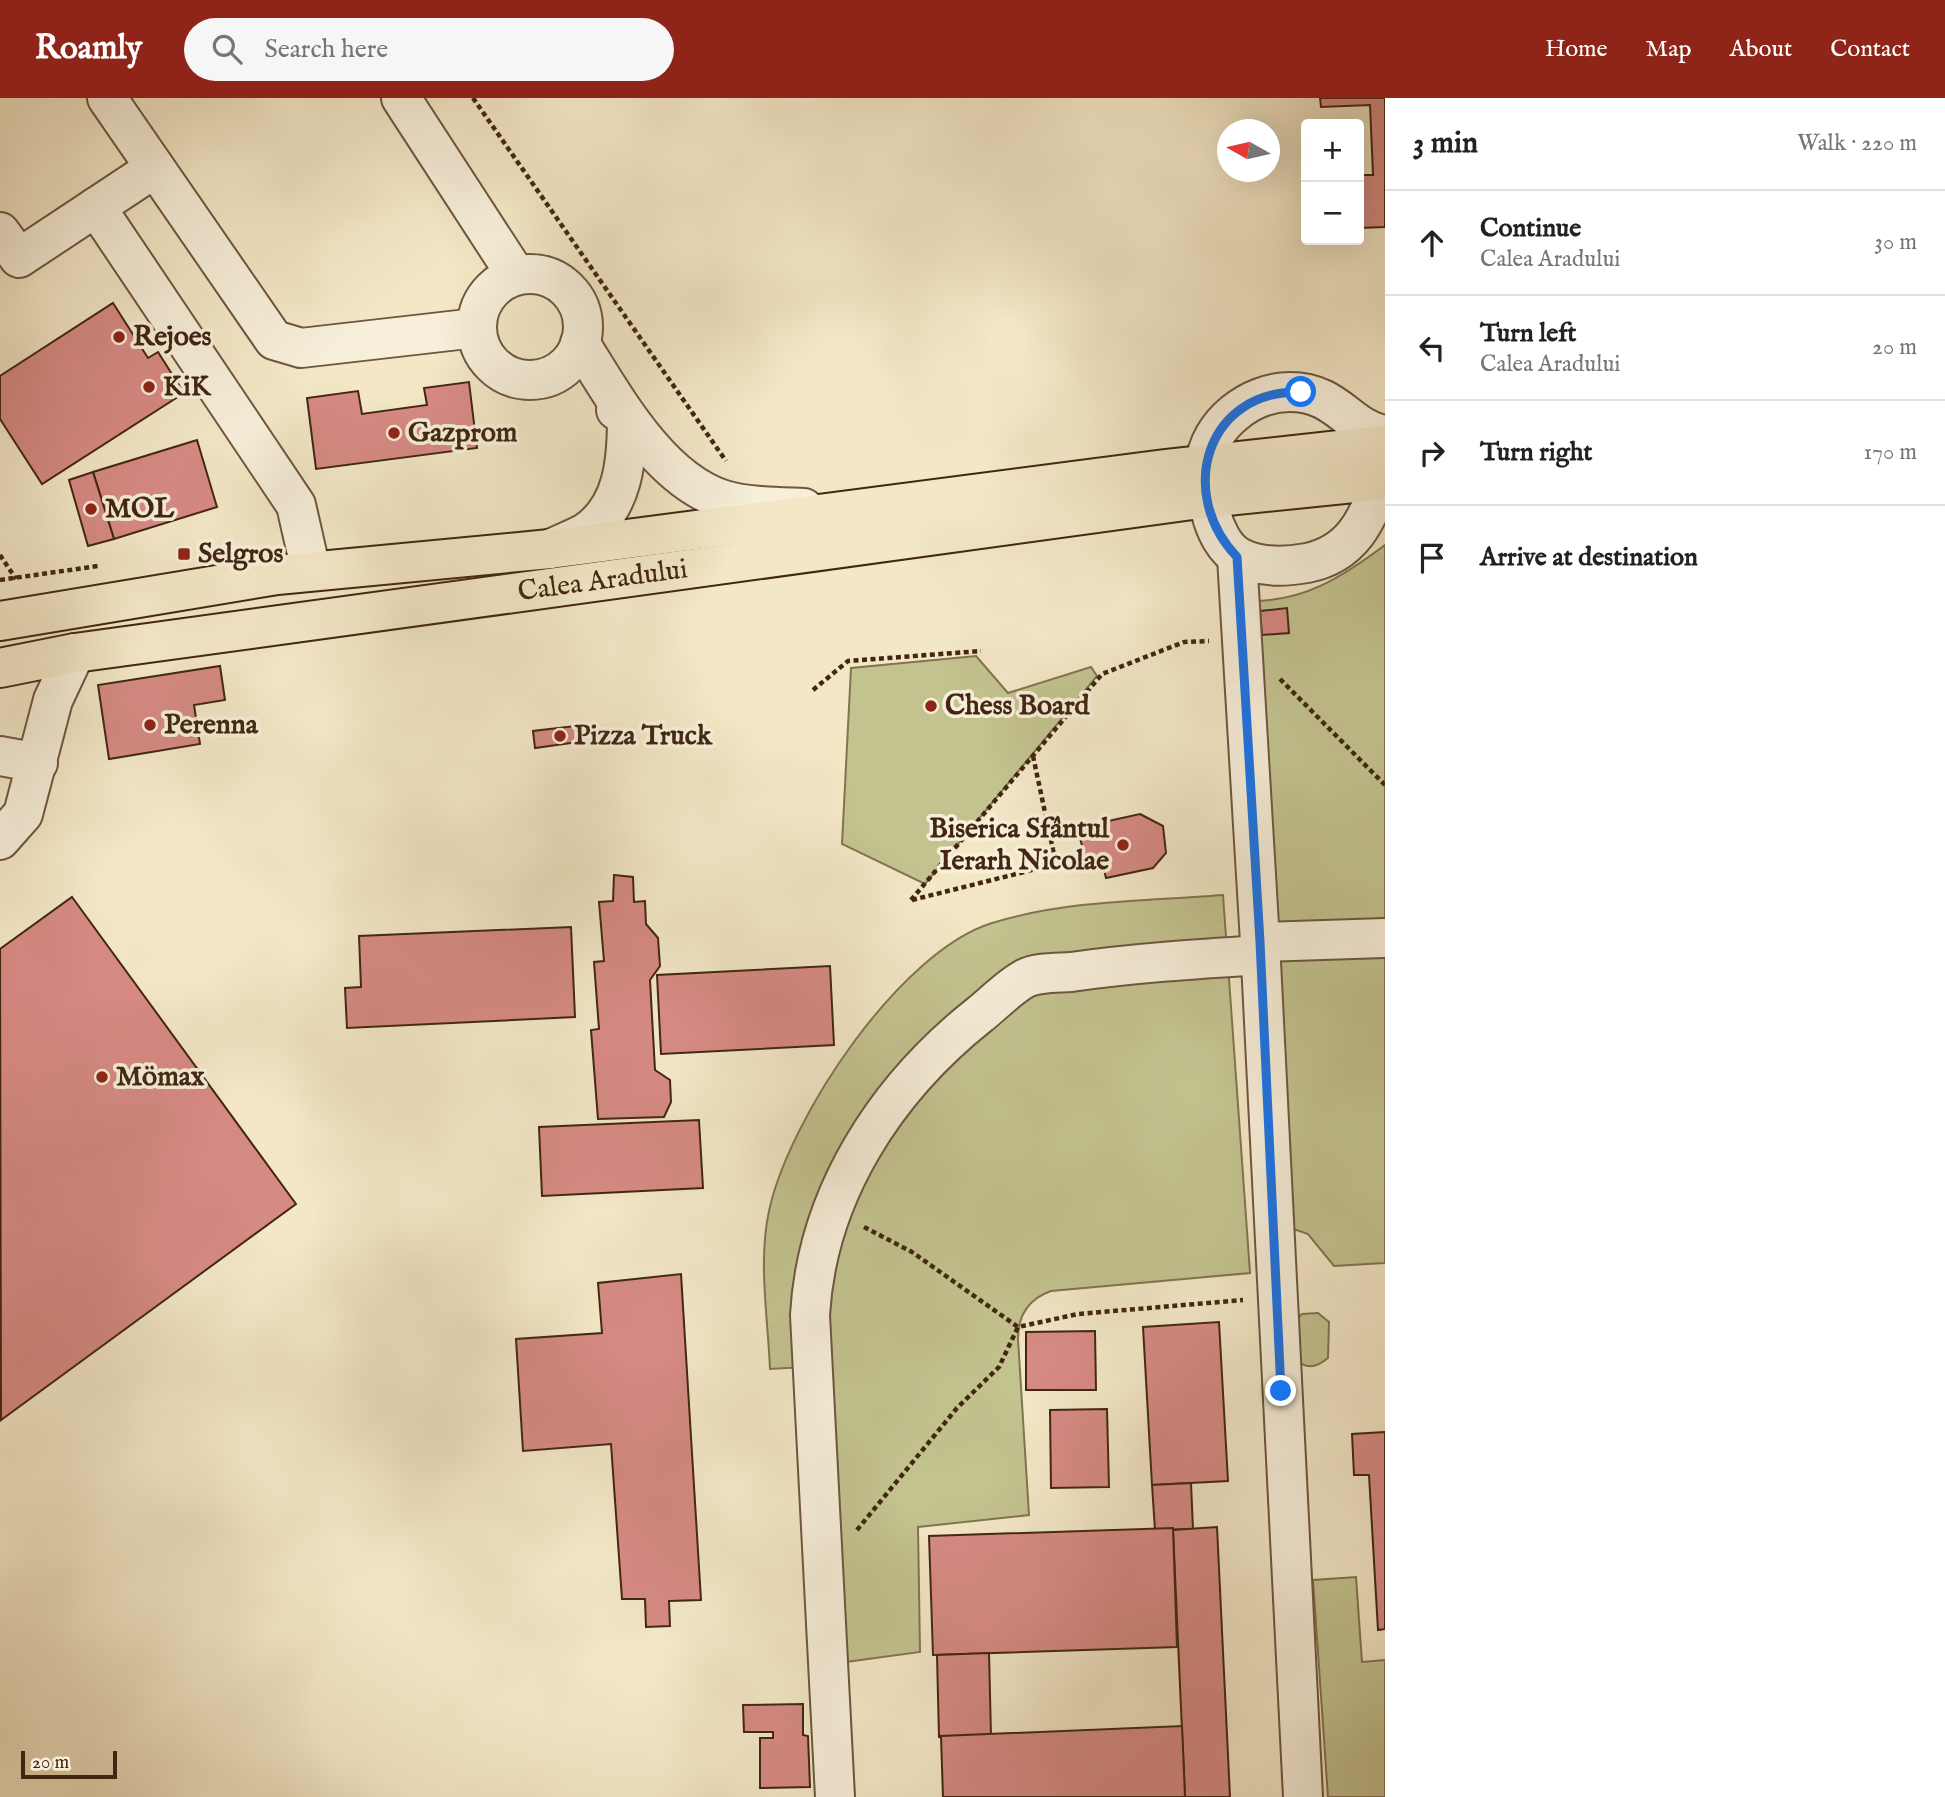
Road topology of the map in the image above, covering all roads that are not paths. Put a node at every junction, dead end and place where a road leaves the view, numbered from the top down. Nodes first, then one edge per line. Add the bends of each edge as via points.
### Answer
1 (107, 98) edge
2 (401, 98) edge
3 (155, 168) junction
4 (96, 207) junction
5 (0, 232) edge
6 (516, 275) junction
7 (476, 328) junction
8 (580, 343) junction
9 (546, 378) junction
10 (627, 418) junction
11 (1385, 435) edge
12 (1384, 468) edge
13 (1206, 481) junction
14 (859, 510) junction
15 (550, 549) junction
16 (1237, 557) junction
17 (312, 571) junction
18 (0, 621) edge
19 (75, 653) junction
20 (0, 668) edge
21 (0, 756) edge
22 (38, 763) junction
23 (0, 840) edge
24 (1385, 938) edge
25 (1260, 948) junction
26 (835, 1797) edge
27 (1303, 1797) edge

1 - 3 lane
2 - 6 lane
3 - 4 lane
3 - 7 lane via 274,340 301,348
4 - 5 lane via 19,258
4 - 17 lane via 296,505
6 - 7 lane via 487,294
6 - 8 lane via 535,273 553,278 568,290 579,306 583,324
7 - 9 lane via 481,349 493,366 505,374
8 - 9 lane via 567,365
8 - 10 lane
9 - 10 lane via 601,398
10 - 14 lane via 664,461 692,484 723,500
10 - 15 lane via 623,479 608,509 587,532
11 - 13 lane via 1369,431 1317,395 1269,394 1230,417 1212,442
12 - 13 main road, Calea Aradului
12 - 16 lane, Calea Aradului via 1358,534 1328,556 1284,566
13 - 14 main road, Calea Aradului
13 - 16 lane via 1215,527
13 - 19 main road, Calea Aradului
14 - 15 main road, Calea Aradului
15 - 17 main road, Calea Aradului
16 - 25 lane
17 - 18 main road, Calea Aradului
19 - 20 main road, Calea Aradului
19 - 22 lane via 53,700
21 - 22 lane
22 - 23 lane via 23,814
24 - 25 lane
25 - 26 lane via 1026,978 938,1047 910,1078 865,1144 832,1211 816,1264 810,1315
25 - 27 lane

